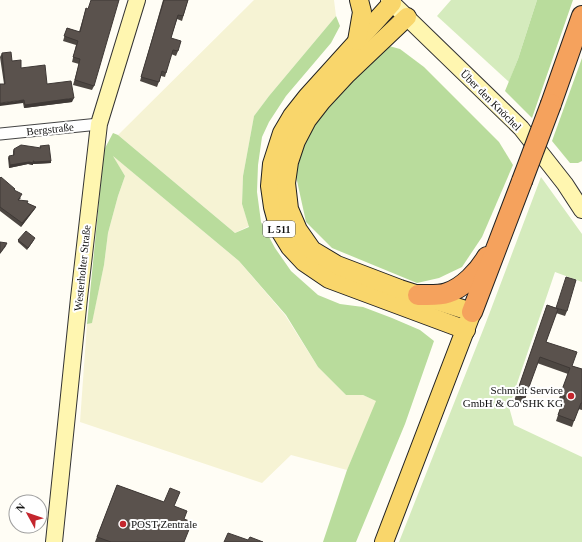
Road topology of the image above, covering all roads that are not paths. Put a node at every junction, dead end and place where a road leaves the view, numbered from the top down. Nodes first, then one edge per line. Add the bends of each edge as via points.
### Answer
1 (137, 0) edge
2 (359, 0) edge
3 (391, 2) edge
4 (582, 16) edge
5 (407, 17) junction
6 (357, 41) junction
7 (99, 124) junction
8 (0, 134) edge
9 (582, 210) edge
10 (503, 232) junction
11 (418, 295) junction
12 (469, 321) junction
13 (54, 542) edge
14 (384, 542) edge

1 - 7 street, Westerholter Straße
2 - 6 main road via 362,12
3 - 5 street, Über den Knöchel
3 - 6 main road, L 511
4 - 10 highway, L 511, bridge
5 - 9 street, Über den Knöchel via 521,128 561,178
5 - 11 main road, L 511 via 347,74 307,120 289,162 286,183 289,209 298,230 312,250 336,265
6 - 12 main road, L 511 via 306,97 282,133 272,164 270,186 272,207 279,229 290,247 304,262 329,279
7 - 8 street, Bergstraße
7 - 13 street, Westerholter Straße
10 - 11 highway, L 511 via 483,265 461,285 447,294
10 - 12 highway, L 511
11 - 12 main road, L 511
12 - 14 main road, L 511

